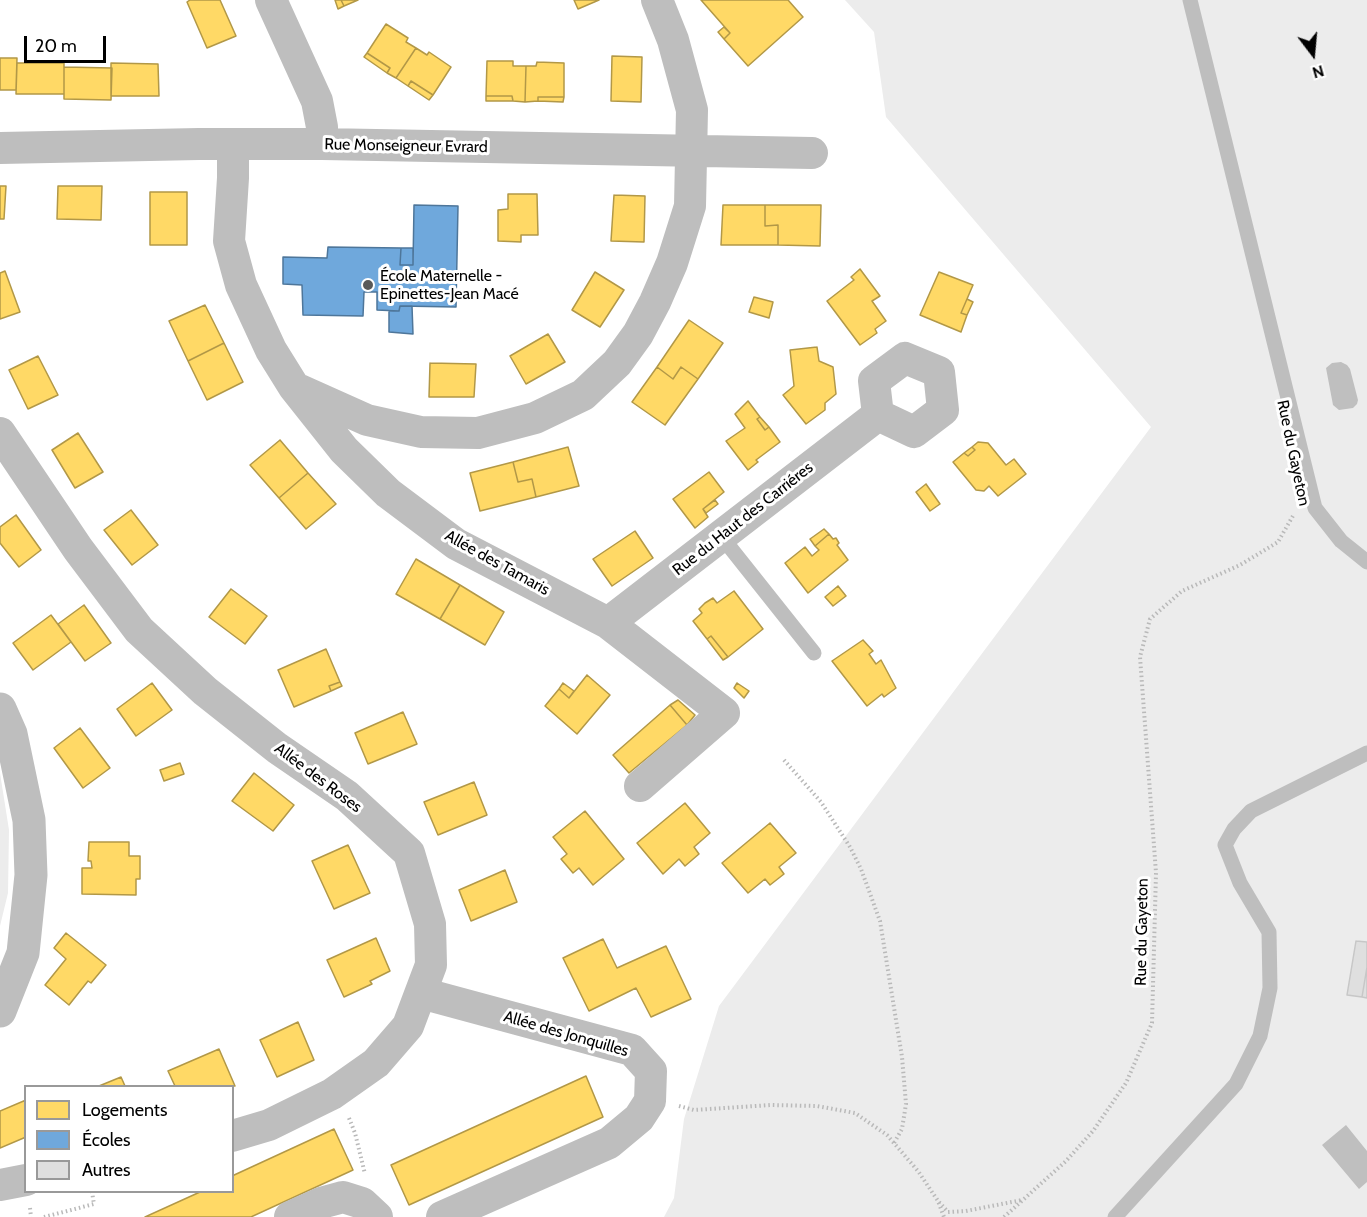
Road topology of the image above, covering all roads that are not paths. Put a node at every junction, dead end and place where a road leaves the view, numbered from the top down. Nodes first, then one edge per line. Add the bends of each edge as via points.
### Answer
1 (271, 0) edge
2 (657, 0) edge
3 (1190, 0) edge
4 (233, 144) junction
5 (322, 144) junction
6 (0, 148) edge
7 (691, 151) junction
8 (812, 153) dead end
9 (294, 387) junction
10 (878, 416) dead end
11 (0, 434) edge
12 (721, 536) junction
13 (1367, 562) edge
14 (608, 623) junction
15 (814, 653) dead end
16 (0, 709) edge
17 (1367, 753) edge
18 (640, 786) dead end
19 (421, 993) junction
20 (0, 1011) edge
21 (234, 1135) edge
22 (24, 1180) edge
23 (0, 1185) edge
24 (290, 1217) edge
25 (376, 1217) edge
26 (442, 1217) edge
27 (1115, 1217) edge

1 - 5 street via 317,101
2 - 7 street via 673,40 692,110
3 - 13 lane via 1316,508 1341,541
4 - 5 street, Rue Monseigneur Evrard
4 - 6 street, Rue Monseigneur Evrard
4 - 9 street, Allée des Tamaris via 229,241 241,285 271,350
5 - 7 street, Rue Monseigneur Evrard
7 - 8 street, Rue Monseigneur Evrard
7 - 9 street via 690,206 655,302 617,363 584,395 535,418 478,433 421,432 367,420
9 - 14 street, Allée des Tamaris via 344,450 381,486 456,544
10 - 12 street, Rue du Haut des Carriéres
11 - 19 street, Allée des Roses via 139,630 205,691 277,748 347,796 409,853 430,924 431,966
12 - 14 street, Rue du Haut des Carriéres
12 - 15 lane
14 - 18 street, Allée des Tamaris via 724,713
16 - 20 street via 11,734 29,820 31,875 23,953
17 - 27 lane via 1251,811 1225,845 1240,883 1269,932 1270,988 1260,1036 1236,1084
19 - 21 street, Allée des Roses via 408,1026 376,1063 332,1094 269,1125
19 - 26 street, Allée des Jonquilles via 632,1050 651,1071 650,1101 639,1118 609,1143
22 - 23 street
24 - 25 street via 343,1197 362,1203

